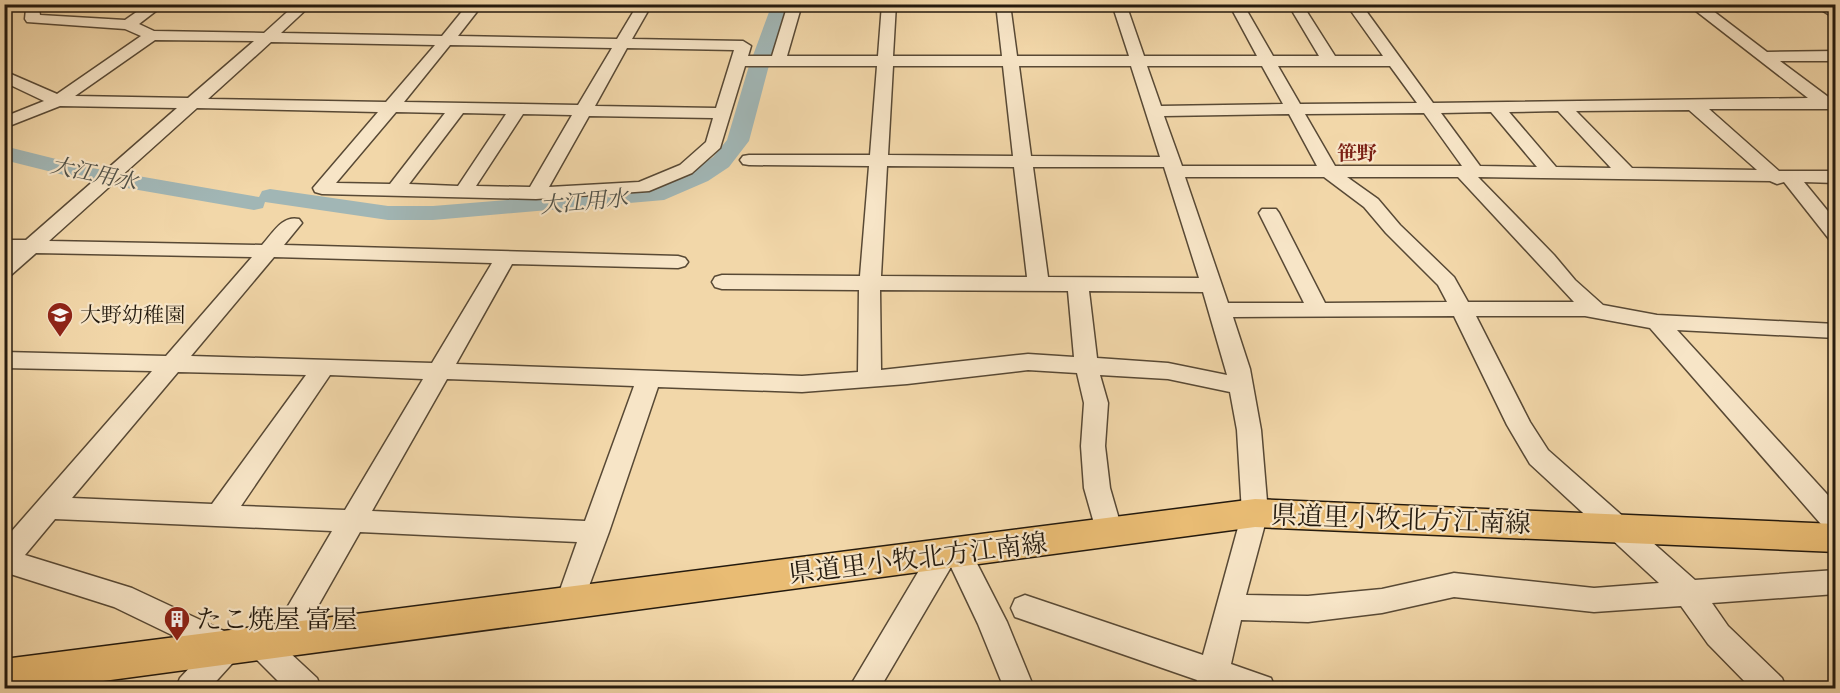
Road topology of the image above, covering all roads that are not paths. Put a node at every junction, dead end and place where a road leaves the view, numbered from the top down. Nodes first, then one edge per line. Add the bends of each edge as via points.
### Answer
1 (28, 4) edge
2 (158, 4) edge
3 (305, 4) edge
4 (476, 4) edge
5 (645, 4) edge
6 (795, 4) edge
7 (889, 4) edge
8 (1003, 4) edge
9 (1119, 4) edge
10 (1236, 4) edge
11 (1295, 4) edge
12 (1353, 4) edge
13 (1694, 4) edge
14 (1819, 4) edge
15 (1836, 15) edge
16 (128, 25) junction
17 (152, 35) junction
18 (268, 38) junction
19 (446, 41) junction
20 (622, 44) junction
21 (1836, 56) edge
22 (1763, 57) junction
23 (1009, 60) junction
24 (760, 61) junction
25 (886, 61) junction
26 (1138, 61) junction
27 (1330, 61) junction
28 (1396, 61) junction
29 (1268, 62) junction
30 (4, 76) edge
31 (58, 101) junction
32 (192, 104) junction
33 (1694, 105) junction
34 (392, 106) junction
35 (1496, 106) junction
36 (1562, 106) junction
37 (1427, 107) junction
38 (1830, 107) edge
39 (458, 108) junction
40 (518, 109) junction
41 (1293, 109) junction
42 (584, 110) junction
43 (1155, 111) junction
44 (724, 113) junction
45 (4, 123) edge
46 (748, 160) dead end
47 (879, 160) junction
48 (1023, 161) junction
49 (1173, 167) junction
50 (1470, 170) junction
51 (1329, 172) junction
52 (1551, 172) junction
53 (1627, 174) junction
54 (1836, 177) edge
55 (1784, 178) junction
56 (395, 190) junction
57 (463, 192) junction
58 (536, 194) junction
59 (1269, 213) dead end
60 (292, 223) dead end
61 (1836, 235) edge
62 (4, 246) edge
63 (30, 247) junction
64 (266, 251) junction
65 (505, 258) junction
66 (678, 262) dead end
67 (4, 270) edge
68 (722, 282) dead end
69 (870, 282) junction
70 (1038, 282) junction
71 (1078, 283) junction
72 (1211, 285) junction
73 (1459, 308) junction
74 (1220, 310) junction
75 (1318, 310) junction
76 (1595, 310) junction
77 (1657, 322) junction
78 (1836, 331) edge
79 (4, 360) edge
80 (174, 364) junction
81 (1086, 365) junction
82 (324, 367) junction
83 (440, 370) junction
84 (649, 378) junction
85 (869, 378) junction
86 (1241, 386) junction
87 (51, 508) junction
88 (1255, 513) junction
89 (219, 516) junction
90 (353, 522) junction
91 (1836, 523) edge
92 (1618, 527) junction
93 (596, 532) junction
94 (1109, 533) junction
95 (1836, 538) edge
96 (950, 553) junction
97 (4, 560) edge
98 (1836, 582) edge
99 (1688, 592) junction
100 (569, 604) junction
101 (1231, 607) junction
102 (1025, 608) dead end
103 (257, 644) junction
104 (4, 677) edge
105 (1212, 681) edge
106 (191, 688) edge
107 (306, 688) edge
108 (864, 688) edge
109 (1019, 688) edge
110 (1260, 688) edge
111 (1771, 688) edge

1 - 16 street via 33,7 32,19
2 - 16 street
3 - 18 street
4 - 19 street
5 - 20 street
6 - 24 street
7 - 25 street
8 - 23 street
9 - 26 street
10 - 29 street
11 - 27 street
12 - 28 street
13 - 22 street
14 - 15 street
16 - 17 street
17 - 18 street
17 - 31 street
18 - 19 street
18 - 32 street
19 - 20 street
19 - 34 street
20 - 24 street via 743,46
20 - 42 street
21 - 22 street
22 - 38 street
23 - 25 street
23 - 26 street
23 - 48 street
24 - 25 street
24 - 44 street
25 - 47 street
26 - 29 street
26 - 43 street
27 - 28 street
27 - 29 street
28 - 37 street
29 - 41 street
30 - 31 street
31 - 32 street
31 - 45 street
32 - 34 street
32 - 63 street
33 - 36 street
33 - 38 street
33 - 55 street
34 - 39 street
34 - 56 street via 322,189
35 - 36 street
35 - 37 street
35 - 52 street
36 - 53 street
37 - 41 street
37 - 50 street
39 - 40 street
39 - 56 street
40 - 42 street
40 - 57 street
41 - 43 street
41 - 51 street
42 - 44 street
42 - 58 street
43 - 49 street
44 - 58 street via 714,144 686,169 642,188
46 - 47 street
47 - 48 street
47 - 69 street
48 - 49 street
48 - 70 street
49 - 51 street
49 - 72 street
50 - 51 street
50 - 52 street
50 - 76 street via 1466,175
51 - 73 street via 1371,203 1447,282
52 - 53 street
53 - 55 street
54 - 55 street
55 - 61 street
56 - 57 street
57 - 58 street
59 - 75 street
60 - 64 street
62 - 63 street
63 - 64 street
63 - 67 street
64 - 65 street
64 - 80 street
65 - 66 street
65 - 83 street
68 - 69 street
69 - 70 street
69 - 85 street
70 - 71 street
71 - 72 street
71 - 81 street
72 - 74 street
73 - 75 street
73 - 76 street
73 - 92 street via 1539,457
74 - 75 street
74 - 86 street
76 - 77 street
77 - 78 street
77 - 91 street
79 - 80 street
80 - 82 street
80 - 87 street
81 - 85 street via 1028,362
81 - 86 street via 1168,370
81 - 94 street via 1096,403 1093,446 1097,488
82 - 83 street
82 - 89 street
83 - 84 street
83 - 90 street
84 - 85 street via 802,384
84 - 93 street
86 - 88 street via 1249,430
87 - 89 street
87 - 97 street
88 - 92 main road, 県道里小牧北方江南線
88 - 94 main road, 県道里小牧北方江南線
88 - 101 street
89 - 90 street
90 - 93 street
90 - 103 street
92 - 95 main road, 県道里小牧北方江南線
92 - 99 street
93 - 100 street
94 - 96 main road, 県道里小牧北方江南線
96 - 100 main road, 県道里小牧北方江南線
96 - 108 street
96 - 109 street via 992,622
97 - 103 street
98 - 99 street
99 - 101 street via 1594,600 1454,585 1382,601 1308,609
99 - 111 street via 1718,635
100 - 103 main road, 県道里小牧北方江南線
101 - 105 street
102 - 105 street
103 - 104 main road, 県道里小牧北方江南線
103 - 106 street
103 - 107 street
105 - 110 street

